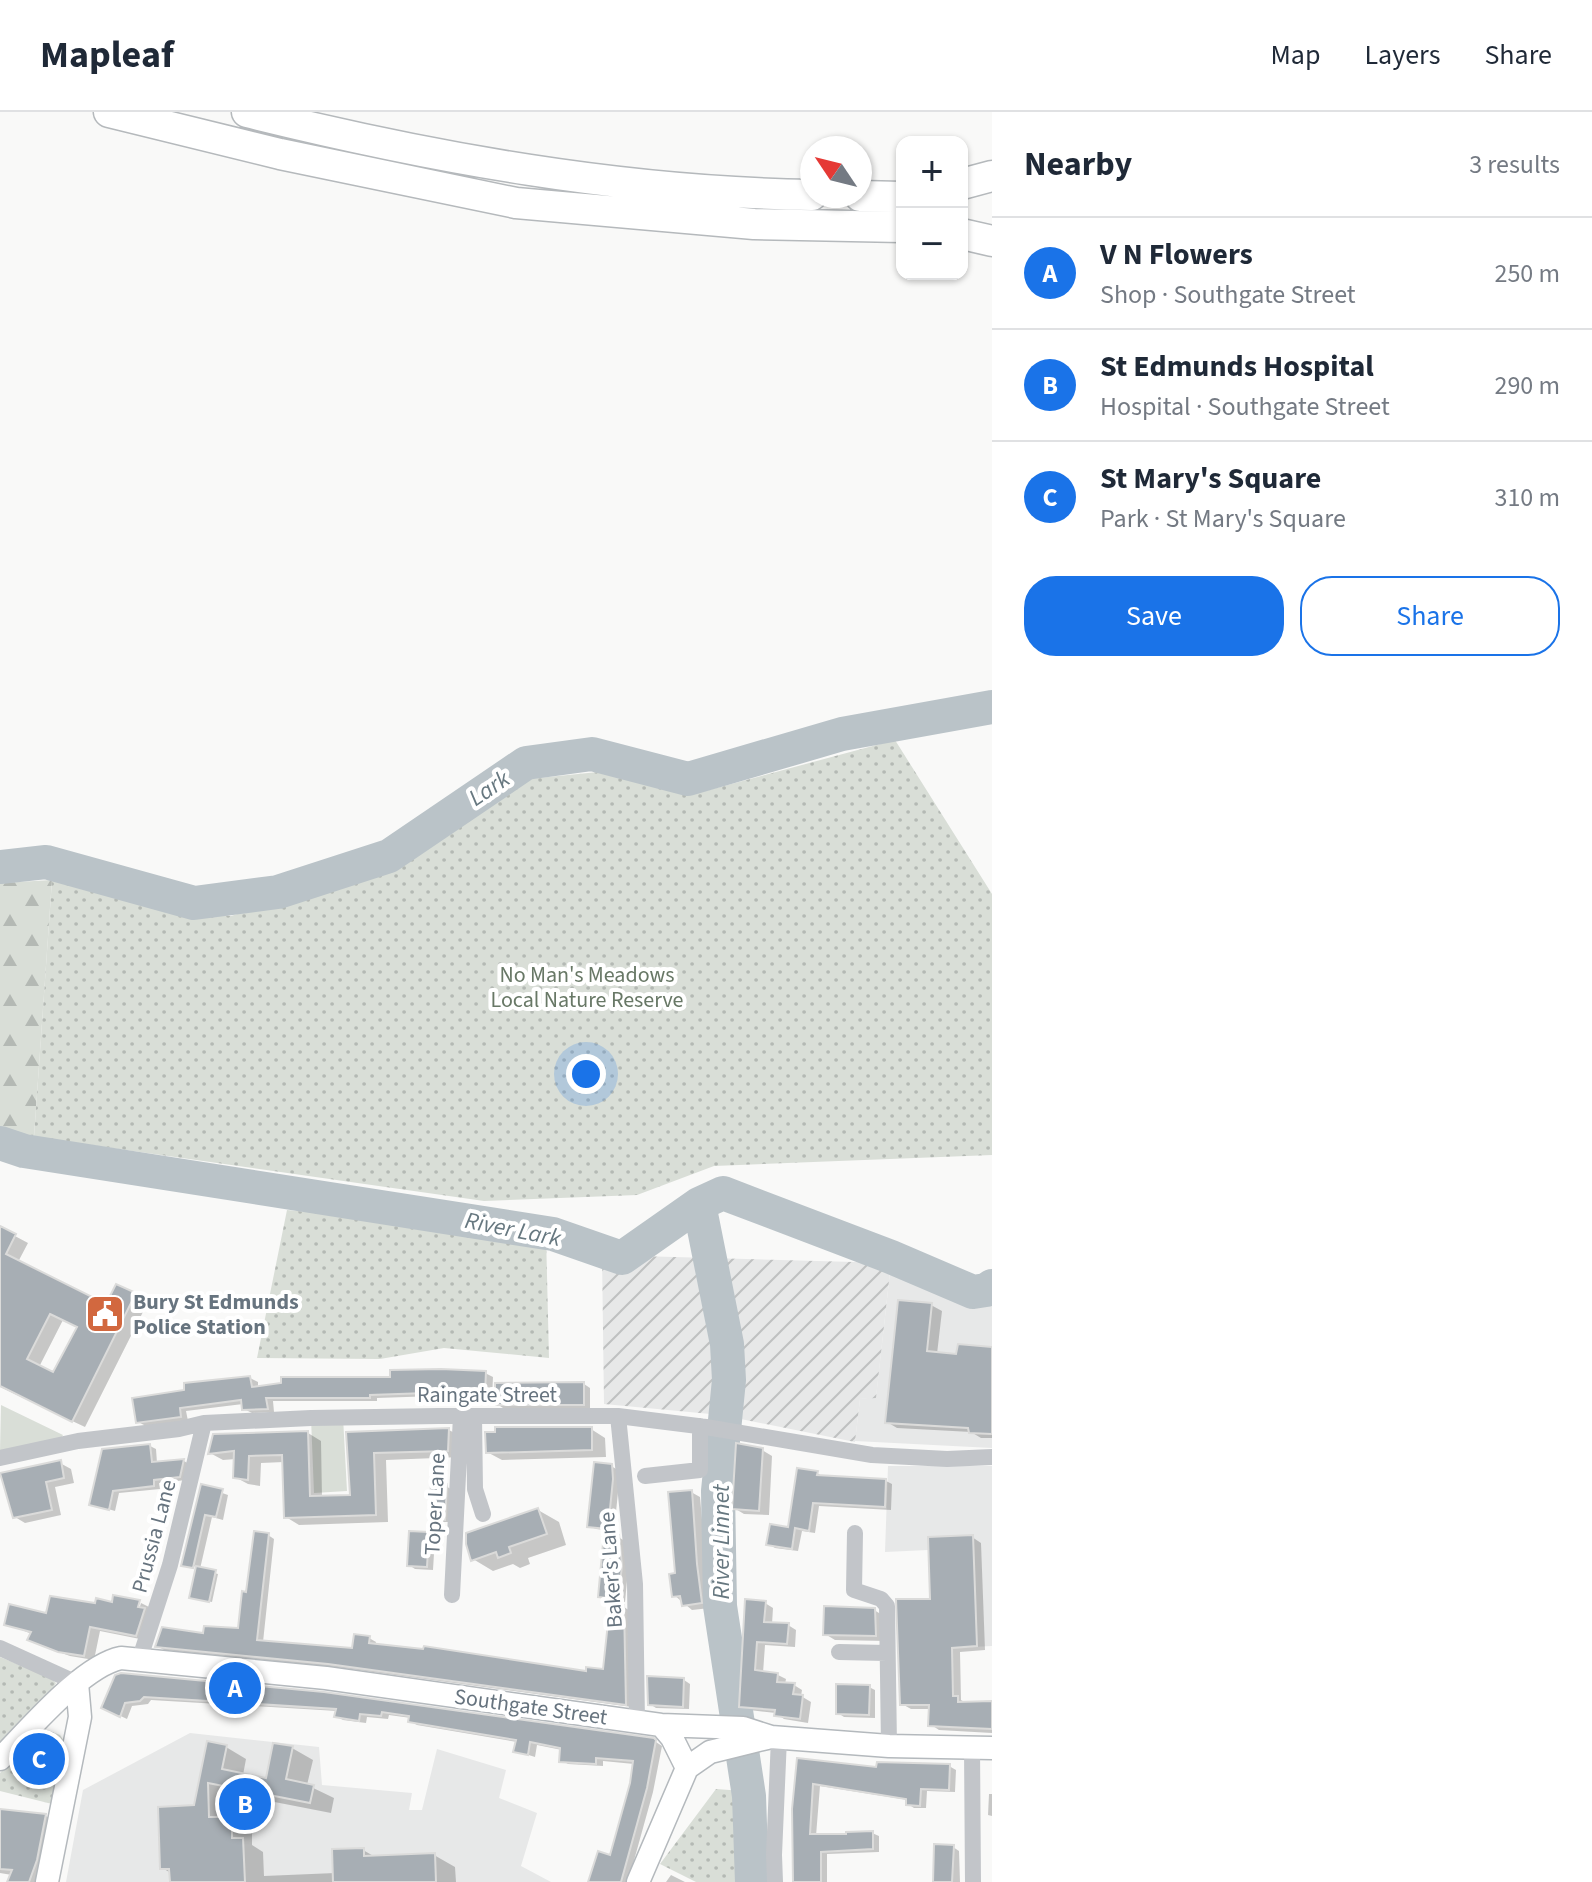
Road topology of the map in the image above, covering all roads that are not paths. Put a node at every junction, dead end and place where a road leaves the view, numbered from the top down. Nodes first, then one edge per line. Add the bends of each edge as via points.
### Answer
1 (109, 112) edge
2 (247, 112) edge
3 (992, 176) edge
4 (968, 182) edge
5 (800, 194) edge
6 (992, 194) edge
7 (968, 195) edge
8 (872, 196) edge
9 (896, 197) edge
10 (992, 225) edge
11 (896, 227) edge
12 (968, 227) edge
13 (968, 235) edge
14 (992, 241) edge
15 (468, 1416) junction
16 (618, 1416) junction
17 (204, 1423) junction
18 (703, 1426) junction
19 (984, 1457) edge
20 (0, 1458) edge
21 (645, 1476) dead end
22 (483, 1514) dead end
23 (855, 1533) dead end
24 (452, 1595) dead end
25 (0, 1648) edge
26 (839, 1652) dead end
27 (887, 1653) junction
28 (140, 1658) junction
29 (77, 1683) junction
30 (52, 1708) junction
31 (80, 1717) junction
32 (637, 1722) junction
33 (661, 1725) junction
34 (738, 1736) junction
35 (775, 1738) junction
36 (889, 1746) junction
37 (982, 1748) edge
38 (0, 1759) edge
39 (687, 1768) junction
40 (47, 1882) edge
41 (638, 1882) edge
42 (775, 1882) edge
43 (973, 1882) edge

1 - 11 highway via 516,203 754,224
2 - 5 highway via 523,170
3 - 4 highway
6 - 7 highway
8 - 9 highway
10 - 12 highway
13 - 14 highway
15 - 16 street, Raingate Street
15 - 17 street, Raingate Street
15 - 22 street, Toper Lane via 475,1489
15 - 24 street, Toper Lane
16 - 18 street, Raingate Street
16 - 32 street, Baker's Lane via 635,1584
17 - 20 street, Raingate Street
17 - 28 street, Prussia Lane via 170,1565
18 - 19 street, Raingate Street via 872,1455
18 - 21 street via 700,1470
23 - 27 street via 854,1590 887,1606
25 - 29 street
26 - 27 street
27 - 36 street
28 - 29 street, Southgate Street via 111,1660
28 - 32 street, Southgate Street
29 - 30 street, Southgate Street
29 - 31 street
30 - 31 street via 63,1707
30 - 38 street, Southgate Street
31 - 40 street
32 - 33 street, Southgate Street
33 - 34 street, Southgate Street
33 - 39 street
34 - 35 street, Southgate Street
34 - 39 street
35 - 36 street, Southgate Street
35 - 42 street
36 - 37 street, Southgate Street
37 - 43 street
39 - 41 street

